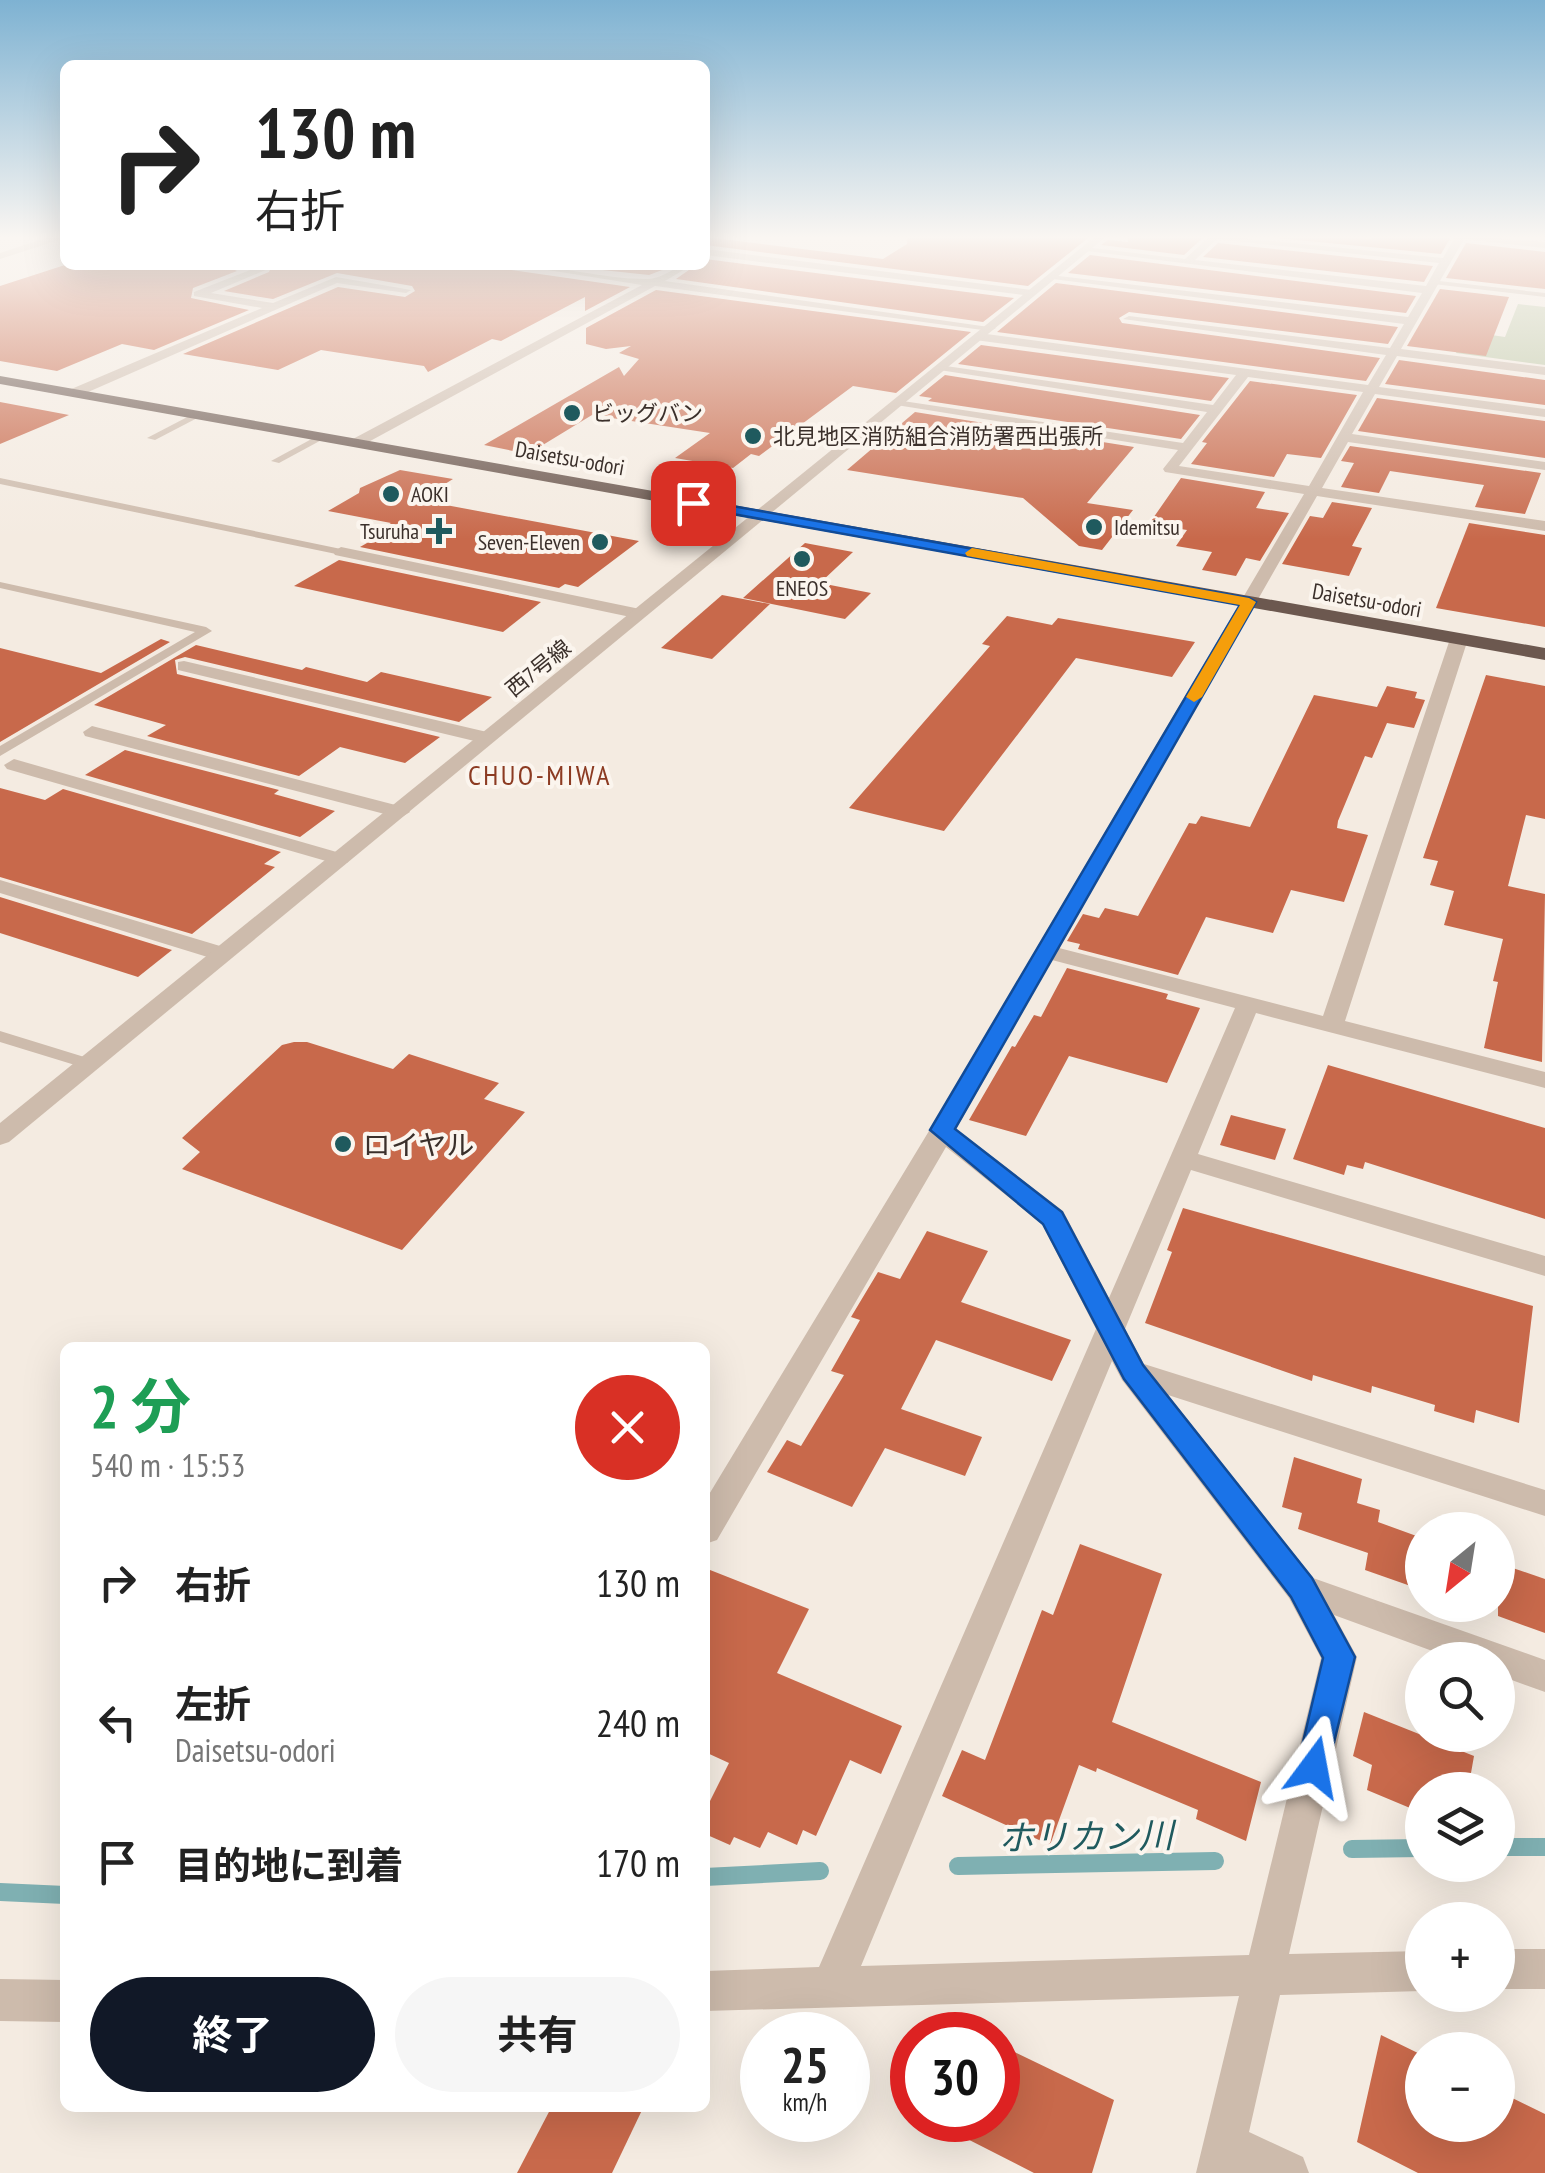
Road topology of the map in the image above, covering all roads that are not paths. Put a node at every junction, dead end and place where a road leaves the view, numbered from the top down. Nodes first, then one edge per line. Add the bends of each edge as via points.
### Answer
1 (205, 336) edge
2 (555, 336) edge
3 (980, 336) edge
4 (1009, 336) edge
5 (1272, 336) edge
6 (1402, 336) edge
7 (1106, 341) dead end
8 (1094, 352) junction
9 (1394, 352) junction
10 (939, 369) junction
11 (1545, 371) edge
12 (1245, 372) junction
13 (0, 380) edge
14 (1371, 389) junction
15 (74, 393) junction
16 (896, 404) junction
17 (1216, 409) junction
18 (1545, 413) edge
19 (198, 415) junction
20 (322, 437) junction
21 (1344, 437) junction
22 (152, 438) dead end
23 (356, 443) junction
24 (1184, 448) junction
25 (276, 461) dead end
26 (1545, 466) edge
27 (0, 481) edge
28 (1314, 490) junction
29 (762, 515) junction
30 (1545, 526) edge
31 (341, 552) joint
32 (0, 585) edge
33 (1249, 602) junction
34 (640, 614) junction
35 (1459, 639) junction
36 (1545, 654) edge
37 (184, 666) dead end
38 (92, 732) dead end
39 (487, 738) junction
40 (7, 758) edge
41 (400, 812) junction
42 (340, 859) junction
43 (0, 886) edge
44 (1046, 952) junction
45 (222, 954) junction
46 (1248, 1004) junction
47 (1332, 1025) junction
48 (0, 1036) edge
49 (88, 1064) junction
50 (1545, 1080) edge
51 (942, 1130) junction
52 (0, 1136) edge
53 (1184, 1159) junction
54 (1545, 1266) edge
55 (1110, 1334) junction
56 (1133, 1372) junction
57 (1545, 1504) edge
58 (710, 1522) edge
59 (1302, 1588) junction
60 (1545, 1676) edge
61 (1545, 1969) edge
62 (1405, 1970) edge
63 (1515, 1970) edge
64 (1267, 1973) junction
65 (832, 1988) junction
66 (710, 1991) edge
67 (0, 2000) edge
68 (60, 2001) edge
69 (1221, 2158) edge
70 (1287, 2173) edge

1 - 15 street
2 - 23 street
3 - 10 street, 西7号線
4 - 8 street
5 - 9 street
6 - 9 street
7 - 8 street
8 - 12 street
9 - 11 street
9 - 14 street
10 - 16 street, 西7号線
10 - 17 street
12 - 14 street
12 - 17 street
13 - 15 highway, Daisetsu-odori
14 - 18 street
14 - 21 street
15 - 19 highway, Daisetsu-odori
16 - 24 street
16 - 29 street, 西7号線
17 - 24 street
19 - 20 highway, Daisetsu-odori
19 - 22 lane
20 - 23 highway, Daisetsu-odori
20 - 25 lane
21 - 26 street
21 - 28 street
23 - 29 highway, Daisetsu-odori
24 - 28 street via 1170,468
27 - 31 lane
28 - 30 street
28 - 33 street
29 - 33 highway, Daisetsu-odori
29 - 34 street, 西7号線
31 - 34 street
32 - 40 lane via 206,631
33 - 35 highway, Daisetsu-odori
33 - 44 street
34 - 39 street, 西7号線
35 - 36 highway, Daisetsu-odori
35 - 47 street
37 - 39 street
38 - 41 street
39 - 41 street, 西7号線
40 - 42 street
41 - 42 street, 西7号線
42 - 45 street, 西7号線
43 - 45 street
44 - 46 street
44 - 51 street
45 - 49 street, 西7号線
46 - 47 street
46 - 53 street
47 - 50 street
48 - 49 lane
49 - 52 street, 西7号線
51 - 55 street via 1053,1218
51 - 58 street
53 - 54 street
53 - 55 street
55 - 56 street
55 - 65 street
56 - 57 street
56 - 59 street
59 - 60 street
59 - 64 street via 1339,1657
61 - 63 street
62 - 64 street
64 - 65 street
64 - 69 street
65 - 66 street
67 - 68 street
69 - 70 street

